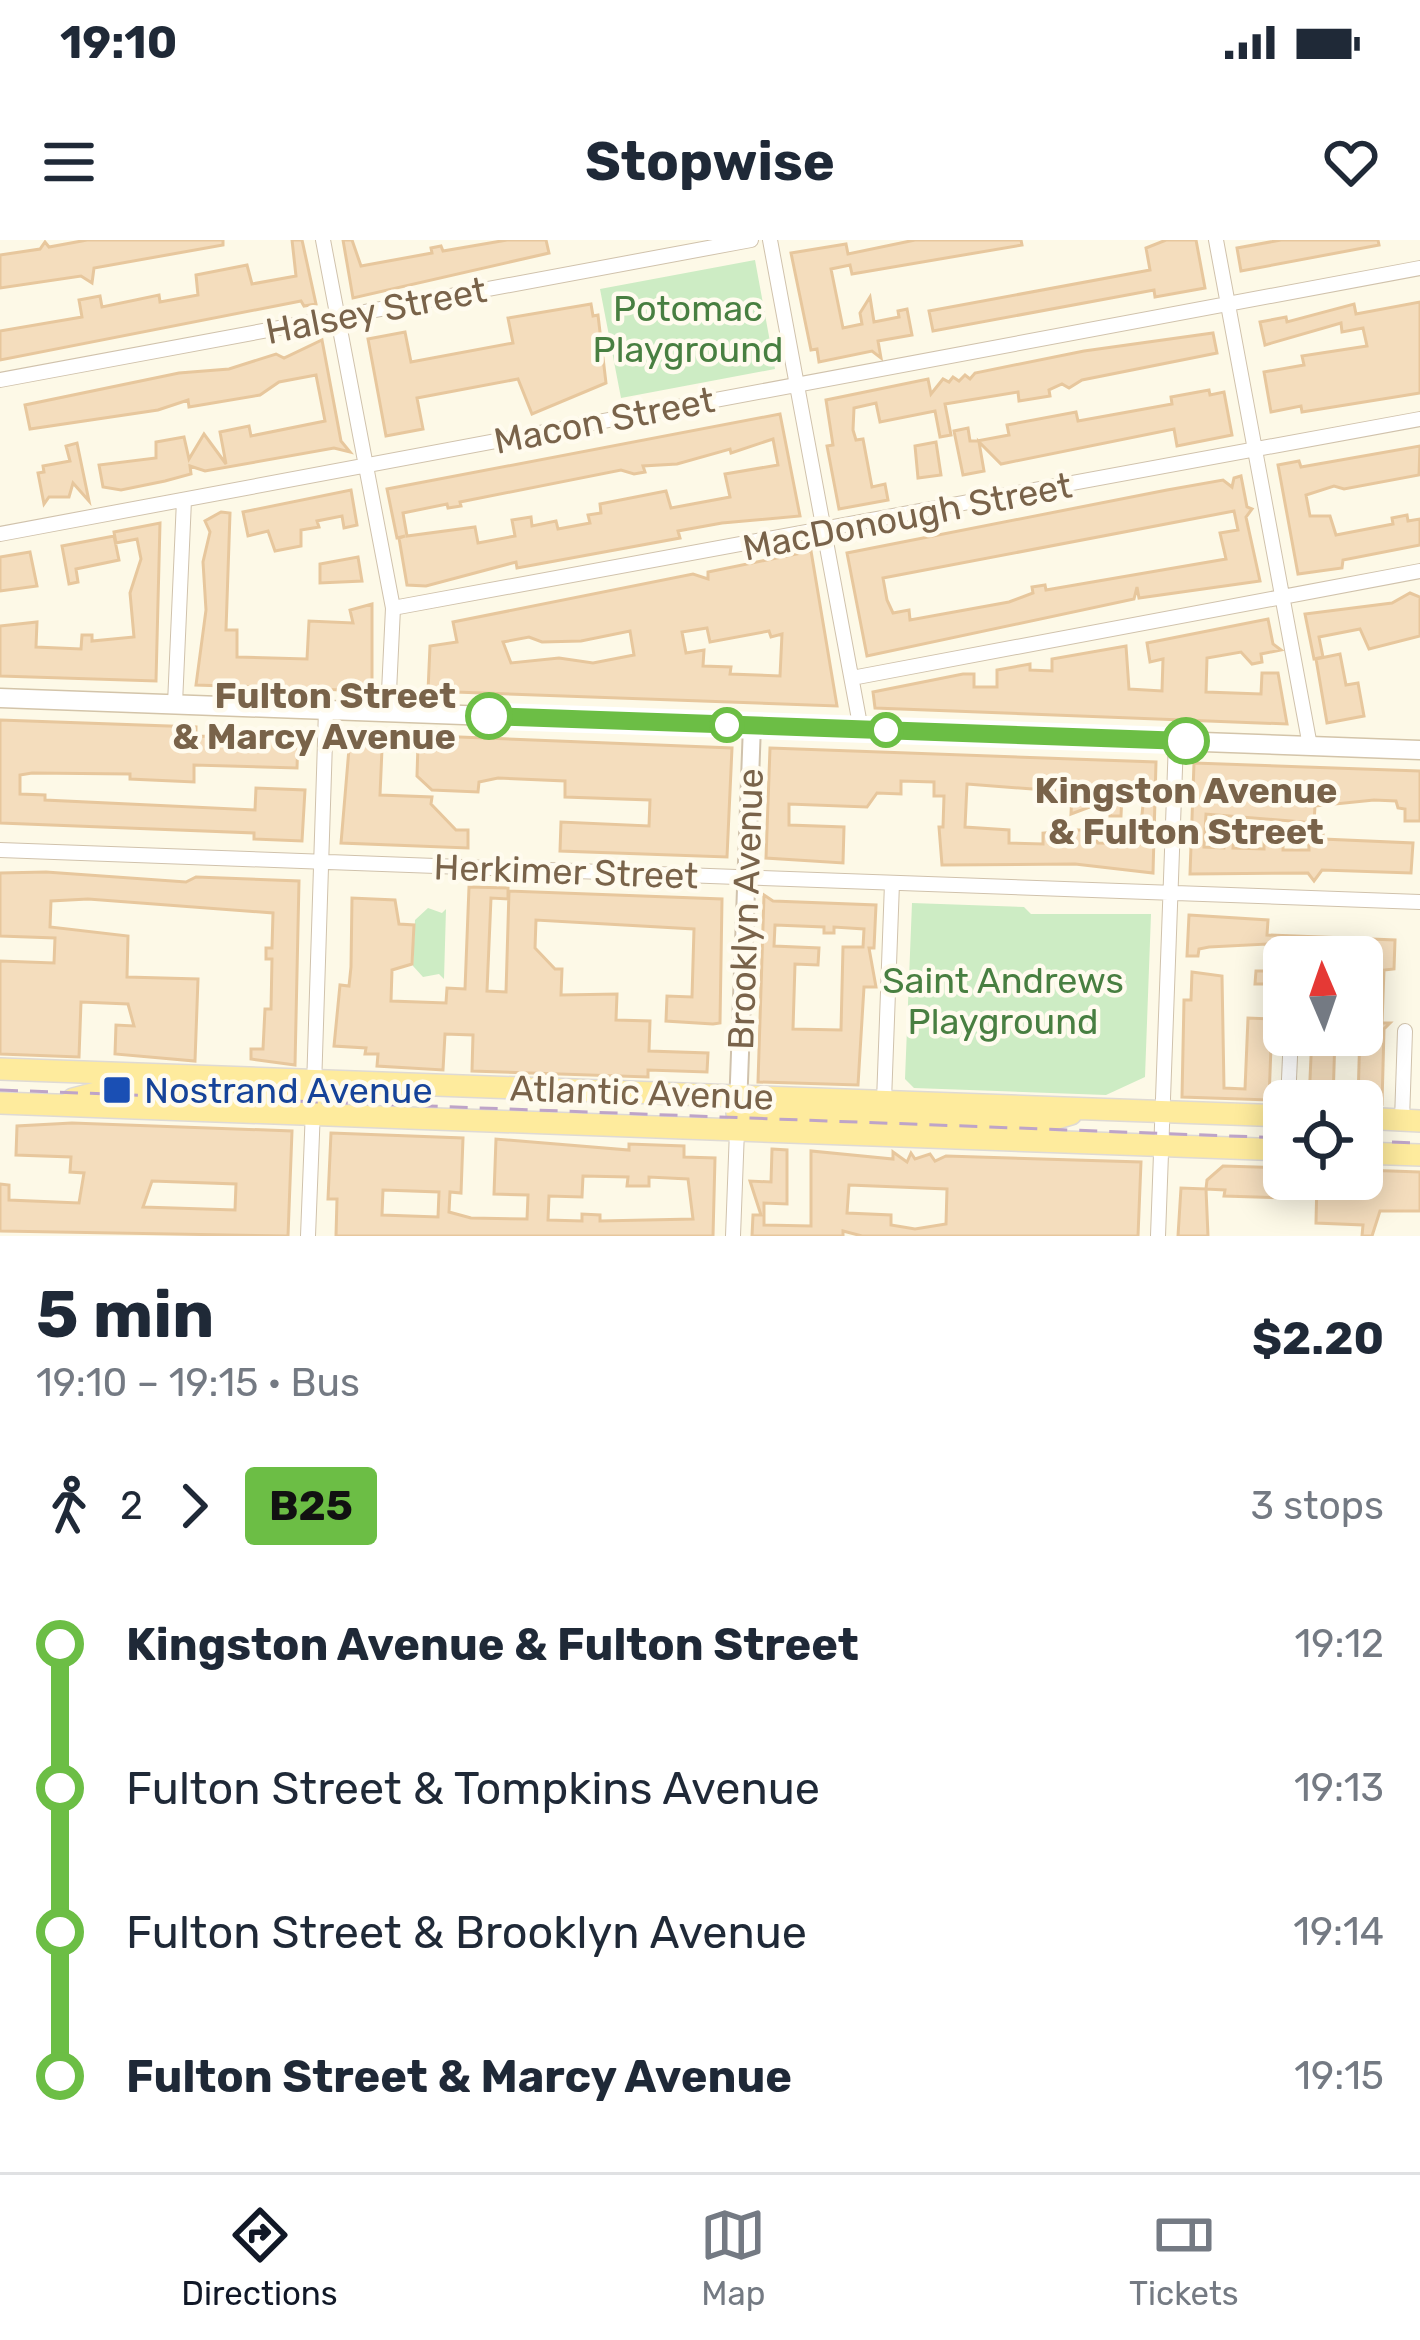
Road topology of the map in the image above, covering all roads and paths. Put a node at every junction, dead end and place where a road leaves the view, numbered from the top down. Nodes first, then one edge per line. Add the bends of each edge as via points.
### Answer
1 (323, 240) edge
2 (751, 240) edge
3 (770, 240) edge
4 (1216, 240) edge
5 (1420, 268) edge
6 (1228, 304) junction
7 (338, 317) junction
8 (0, 380) edge
9 (797, 383) junction
10 (1420, 419) edge
11 (1255, 450) junction
12 (365, 464) junction
13 (184, 500) junction
14 (825, 531) junction
15 (0, 534) edge
16 (1420, 572) edge
17 (1282, 597) junction
18 (393, 608) junction
19 (852, 678) junction
20 (0, 698) edge
21 (175, 704) junction
22 (326, 710) junction
23 (388, 712) junction
24 (752, 725) junction
25 (861, 730) junction
26 (1176, 741) junction
27 (1310, 746) junction
28 (1420, 750) edge
29 (0, 850) edge
30 (321, 862) junction
31 (746, 877) junction
32 (892, 883) junction
33 (1171, 893) junction
34 (1420, 902) edge
35 (1405, 1031) dead end
36 (0, 1069) edge
37 (313, 1097) junction
38 (884, 1101) junction
39 (0, 1103) edge
40 (1089, 1108) junction
41 (1163, 1111) junction
42 (737, 1113) junction
43 (1263, 1115) edge
44 (1411, 1120) edge
45 (1162, 1145) junction
46 (1263, 1149) edge
47 (1383, 1154) edge
48 (1420, 1155) edge
49 (308, 1236) edge
50 (733, 1236) edge
51 (1158, 1236) edge

1 - 7 street
2 - 7 street, Halsey Street
3 - 9 street
4 - 6 street
5 - 6 street, Macon Street
6 - 9 street, Macon Street
6 - 11 street
7 - 8 street, Halsey Street
7 - 12 street
9 - 12 street, Macon Street
9 - 14 street
10 - 11 street, MacDonough Street
11 - 14 street, MacDonough Street
11 - 17 street
12 - 13 street, Macon Street
12 - 18 street
13 - 15 street, Macon Street
13 - 21 street
14 - 18 street, MacDonough Street
14 - 19 street
16 - 17 street
17 - 19 street
17 - 27 street
18 - 23 street
19 - 25 street
20 - 21 main road
21 - 22 main road
22 - 23 main road
22 - 30 street
23 - 24 main road
24 - 25 main road
24 - 31 street, Brooklyn Avenue
25 - 26 main road
26 - 27 main road
26 - 33 street
27 - 28 main road
29 - 30 street, Herkimer Street
30 - 31 street, Herkimer Street
30 - 37 street
31 - 32 street, Herkimer Street
31 - 42 street, Brooklyn Avenue
32 - 33 street, Herkimer Street
32 - 38 street
33 - 34 street, Herkimer Street
33 - 41 street
35 - 44 street
36 - 37 main road, Atlantic Avenue
37 - 39 main road via 108,1090 50,1105
37 - 42 main road, Atlantic Avenue
37 - 42 main road, Atlantic Avenue
37 - 49 street
38 - 40 main road, Atlantic Avenue
38 - 42 main road, Atlantic Avenue
40 - 41 main road, Atlantic Avenue
40 - 42 main road via 1037,1124
41 - 43 main road, Atlantic Avenue
41 - 45 street
42 - 45 main road, Atlantic Avenue
42 - 50 street, Brooklyn Avenue
45 - 46 main road, Atlantic Avenue
45 - 51 street
47 - 48 main road

